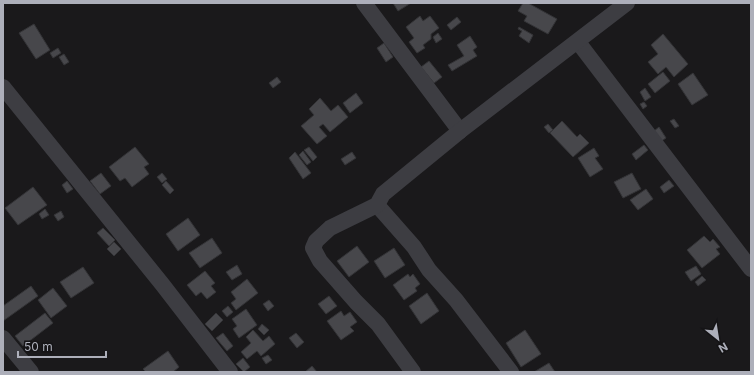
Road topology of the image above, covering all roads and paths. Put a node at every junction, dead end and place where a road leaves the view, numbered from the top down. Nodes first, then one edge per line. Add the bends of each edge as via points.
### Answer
1 (364, 3) edge
2 (627, 3) edge
3 (578, 42) junction
4 (3, 87) edge
5 (460, 131) junction
6 (377, 204) junction
7 (751, 270) edge
8 (3, 338) edge
9 (31, 372) edge
10 (230, 372) edge
11 (413, 372) edge
12 (511, 372) edge

1 - 5 street
2 - 3 street
3 - 5 street
3 - 7 street
4 - 10 street
5 - 6 street via 383,194
6 - 11 street via 330,228 316,241 313,248 320,261 378,324
6 - 12 street via 414,247 428,270 456,300
8 - 9 street

